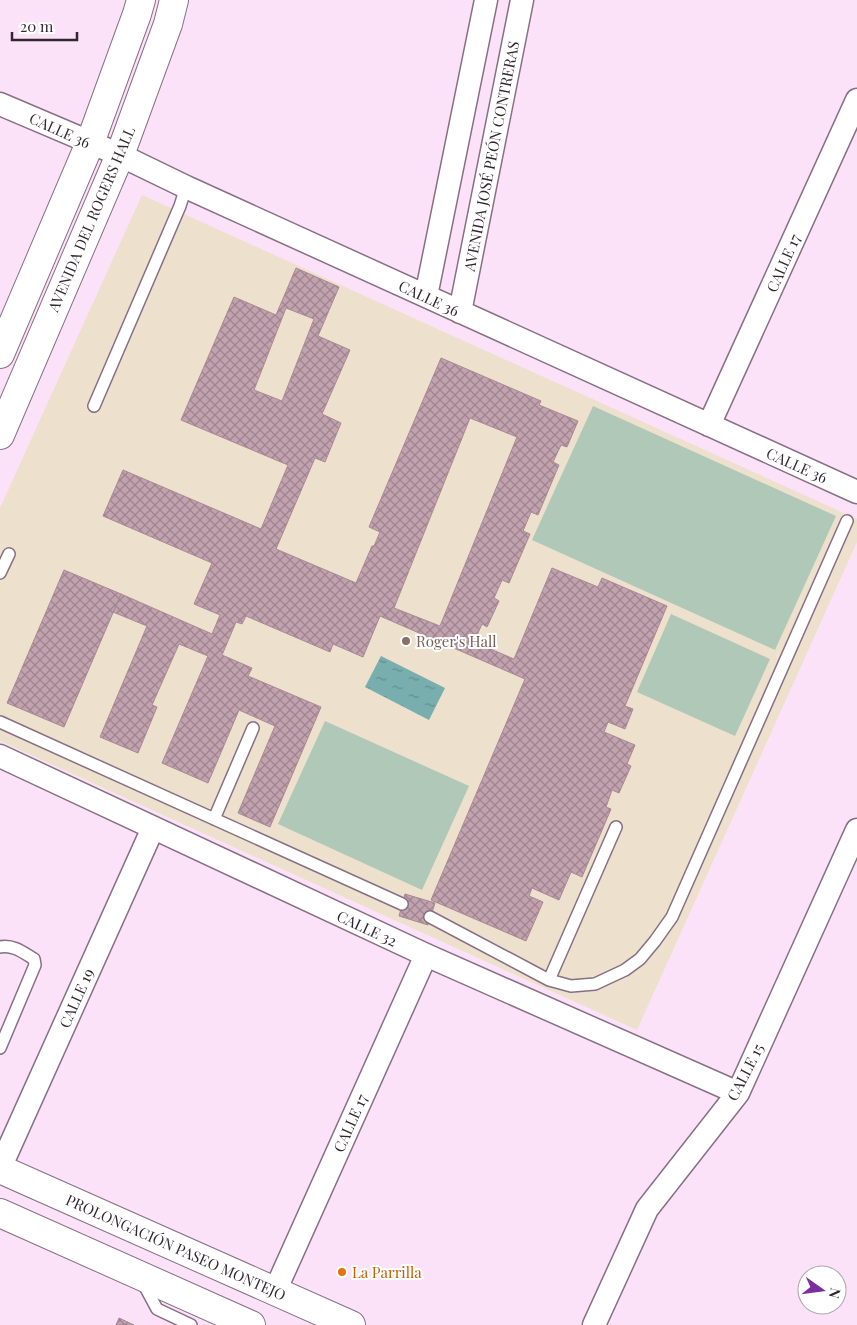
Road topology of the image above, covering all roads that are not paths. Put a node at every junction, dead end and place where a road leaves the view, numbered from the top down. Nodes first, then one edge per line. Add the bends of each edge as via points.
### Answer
1 (141, 0) edge
2 (174, 0) edge
3 (486, 0) edge
4 (522, 0) edge
5 (857, 100) edge
6 (0, 104) edge
7 (90, 143) junction
8 (120, 155) junction
9 (186, 188) junction
10 (426, 296) junction
11 (460, 312) junction
12 (0, 354) edge
13 (94, 406) dead end
14 (709, 426) junction
15 (0, 435) edge
16 (857, 492) edge
17 (847, 521) dead end
18 (9, 554) dead end
19 (0, 573) edge
20 (0, 722) edge
21 (253, 728) dead end
22 (0, 756) edge
23 (214, 819) junction
24 (616, 827) dead end
25 (153, 828) junction
26 (857, 830) edge
27 (402, 904) dead end
28 (430, 917) dead end
29 (0, 947) edge
30 (426, 955) junction
31 (549, 980) junction
32 (0, 1048) edge
33 (738, 1093) junction
34 (0, 1169) edge
35 (0, 1213) edge
36 (138, 1274) junction
37 (275, 1291) junction
38 (237, 1323) edge
39 (191, 1325) edge
40 (351, 1325) edge
41 (594, 1325) edge

1 - 7 street, AVENIDA DEL ROGERS HALL
2 - 8 street, AVENIDA DEL ROGERS HALL
3 - 10 street
4 - 11 street, AVENIDA JOSÉ PEÓN CONTRERAS
5 - 14 street, CALLE 17
6 - 7 street, CALLE 36
7 - 8 street, CALLE 36
7 - 12 street, AVENIDA DEL ROGERS HALL
8 - 9 street, CALLE 36
8 - 15 street, AVENIDA DEL ROGERS HALL
9 - 10 street, CALLE 36
9 - 13 lane
10 - 11 street, CALLE 36
11 - 14 street, CALLE 36
14 - 16 street, CALLE 36
17 - 31 lane via 672,917 645,953 625,970 595,984 571,986
18 - 19 lane
20 - 23 lane
21 - 23 lane
22 - 25 street, CALLE 32
23 - 27 lane
24 - 31 lane
25 - 30 street, CALLE 32
25 - 34 street, CALLE 19
26 - 33 street, CALLE 15
28 - 31 lane
29 - 32 lane via 18,950 34,959 35,965
30 - 33 street, CALLE 32
30 - 37 street, CALLE 17
33 - 41 street, CALLE 15 via 647,1209
34 - 37 street, PROLONGACIÓN PASEO MONTEJO
35 - 36 street
36 - 38 street
36 - 39 lane via 157,1309
37 - 40 street, PROLONGACIÓN PASEO MONTEJO

